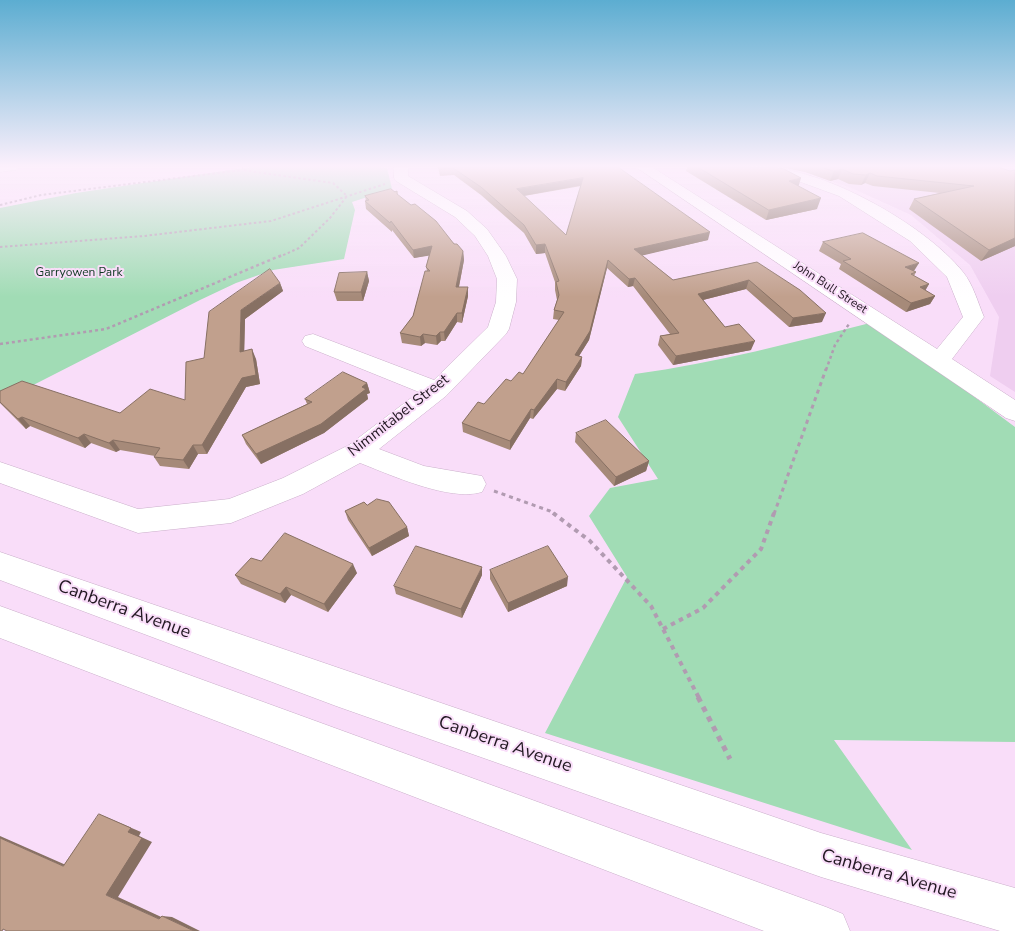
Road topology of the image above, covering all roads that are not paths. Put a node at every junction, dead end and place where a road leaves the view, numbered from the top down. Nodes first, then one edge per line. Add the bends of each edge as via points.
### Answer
1 (456, 210) edge
2 (710, 210) edge
3 (873, 210) edge
4 (313, 341) dead end
5 (938, 362) junction
6 (436, 390) junction
7 (1015, 412) edge
8 (359, 452) junction
9 (0, 472) edge
10 (472, 484) road end
11 (0, 566) edge
12 (0, 622) edge
13 (1015, 912) edge
14 (826, 931) edge

1 - 6 main road, Nimmitabel Street via 481,233 496,256 507,280 506,302 498,329
2 - 5 main road, John Bull Street
3 - 5 main road via 916,237 956,275 974,318
4 - 6 main road
5 - 7 main road, John Bull Street
6 - 8 main road, Nimmitabel Street
8 - 9 main road, Nimmitabel Street via 293,486 231,511 138,521
8 - 10 main road via 421,476
11 - 13 main road, Canberra Avenue via 821,855
12 - 14 main road

